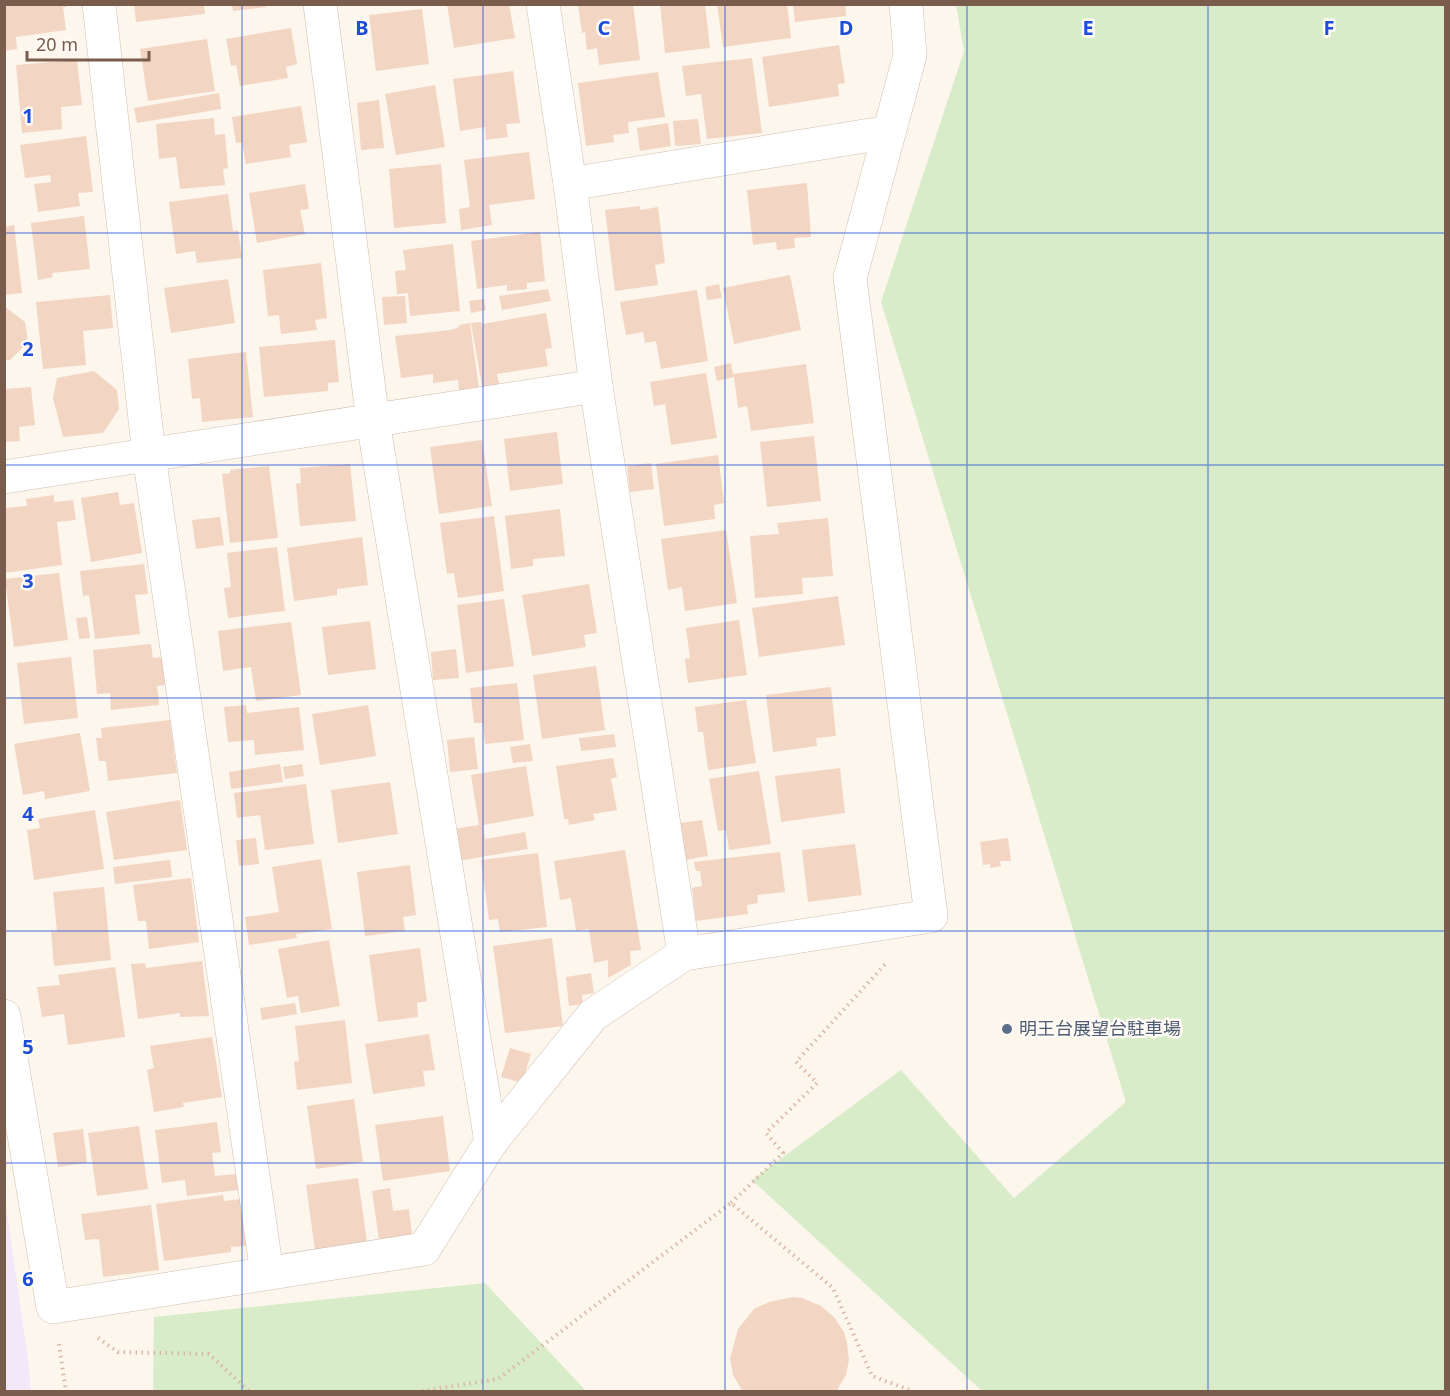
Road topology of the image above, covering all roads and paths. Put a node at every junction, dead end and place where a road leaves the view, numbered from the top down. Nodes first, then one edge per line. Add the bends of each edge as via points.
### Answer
1 (99, 4) edge
2 (320, 4) edge
3 (543, 4) edge
4 (906, 4) edge
5 (890, 132) junction
6 (570, 184) junction
7 (596, 386) junction
8 (374, 421) junction
9 (149, 455) junction
10 (4, 477) edge
11 (684, 954) junction
12 (889, 960) dead end
13 (4, 1016) edge
14 (491, 1142) junction
15 (731, 1203) junction
16 (267, 1274) junction
17 (53, 1307) junction
18 (66, 1392) edge
19 (250, 1392) edge
20 (416, 1392) edge
21 (915, 1392) edge

1 - 9 street
2 - 8 street
3 - 6 street
4 - 5 street via 910,55
5 - 6 street
5 - 11 street via 850,278 931,916
6 - 7 street
7 - 8 street
7 - 11 street
8 - 9 street
8 - 14 street
9 - 10 street
9 - 16 street
11 - 14 street via 593,1016
12 - 15 path via 796,1062 817,1083 766,1133 783,1153
13 - 17 street
14 - 16 street via 424,1249
15 - 20 path via 498,1379
15 - 21 path via 833,1288 872,1376
16 - 17 street
17 - 18 path
17 - 19 path via 118,1353 209,1354

